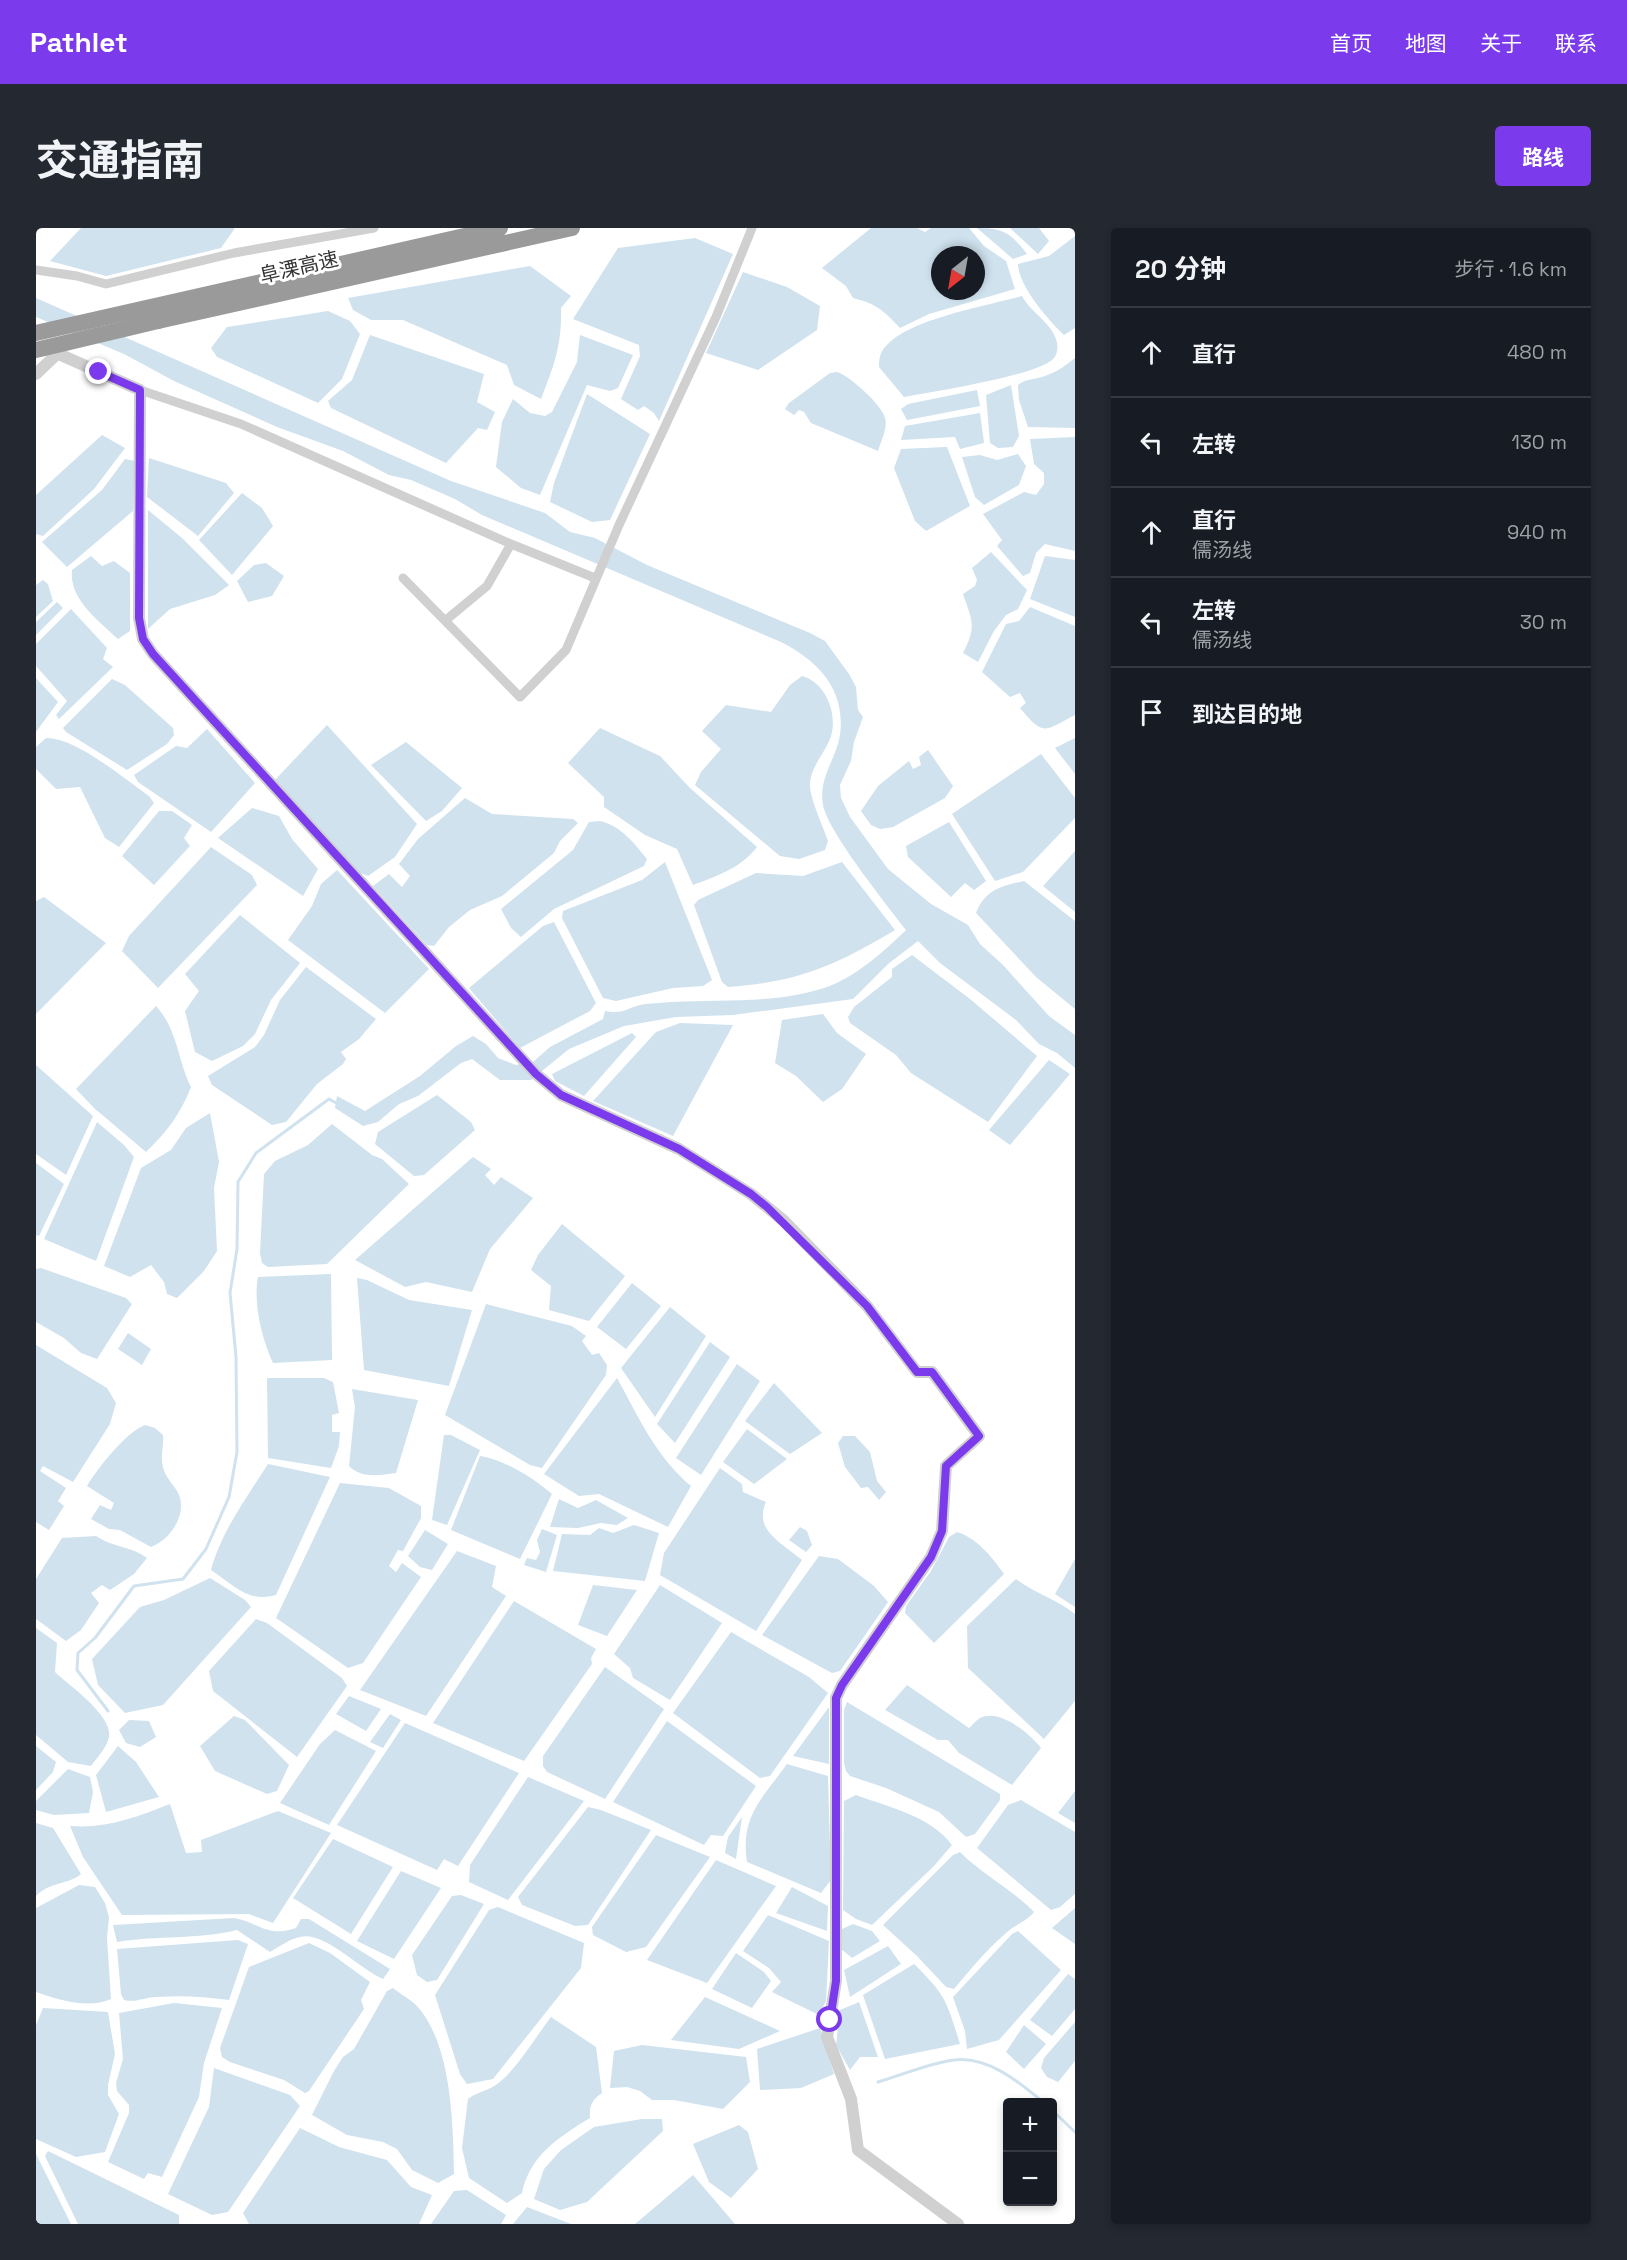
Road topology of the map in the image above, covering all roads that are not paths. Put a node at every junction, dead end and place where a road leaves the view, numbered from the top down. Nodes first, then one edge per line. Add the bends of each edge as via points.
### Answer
1 (374, 228) edge
2 (500, 228) edge
3 (572, 228) edge
4 (752, 228) edge
5 (36, 270) edge
6 (36, 333) edge
7 (36, 343) edge
8 (36, 350) edge
9 (58, 353) junction
10 (36, 374) edge
11 (140, 390) junction
12 (511, 544) junction
13 (403, 578) dead end
14 (595, 578) junction
15 (446, 620) junction
16 (958, 2224) edge

1 - 5 street via 234,253 106,284
2 - 6 highway, 阜溧高速
3 - 8 highway, 阜溧高速, bridge
4 - 14 street via 716,317
7 - 9 street
9 - 10 street
9 - 11 street
11 - 12 street via 241,424
11 - 16 street via 139,618 143,639 153,654 536,1074 561,1095 679,1149 751,1194 783,1220 867,1306 917,1372 932,1372 979,1436 946,1466 942,1531 931,1557 836,1698 836,1981 827,2037 851,2099 858,2150
12 - 14 street
12 - 15 street via 487,586
13 - 15 street
14 - 15 street via 566,650 520,697

